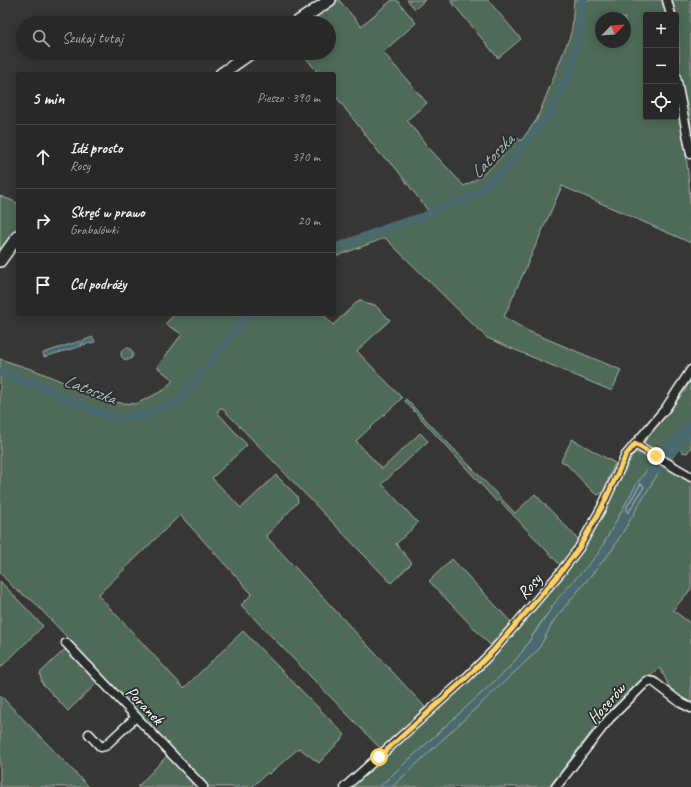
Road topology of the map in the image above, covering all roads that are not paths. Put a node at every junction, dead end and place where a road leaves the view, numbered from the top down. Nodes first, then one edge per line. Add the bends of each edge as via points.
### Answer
1 (330, 0) edge
2 (667, 0) edge
3 (670, 12) edge
4 (306, 16) edge
5 (242, 60) edge
6 (224, 72) edge
7 (677, 84) edge
8 (691, 154) edge
9 (16, 239) edge
10 (0, 261) edge
11 (691, 370) edge
12 (635, 444) junction
13 (691, 476) edge
14 (66, 643) dead end
15 (691, 708) edge
16 (136, 716) junction
17 (89, 734) dead end
18 (201, 786) edge
19 (345, 787) edge
20 (556, 787) edge

1 - 4 street
2 - 3 street
5 - 6 street
7 - 8 street
9 - 10 street
11 - 12 street, Rosy via 666,408
12 - 13 street
12 - 19 street, Rosy via 626,455 602,507 579,548 560,573 493,651 465,679
14 - 16 street, Poranek
15 - 20 street, Hoserów via 654,682 647,682 610,719
16 - 17 street via 105,746 101,747
16 - 18 street, Poranek

